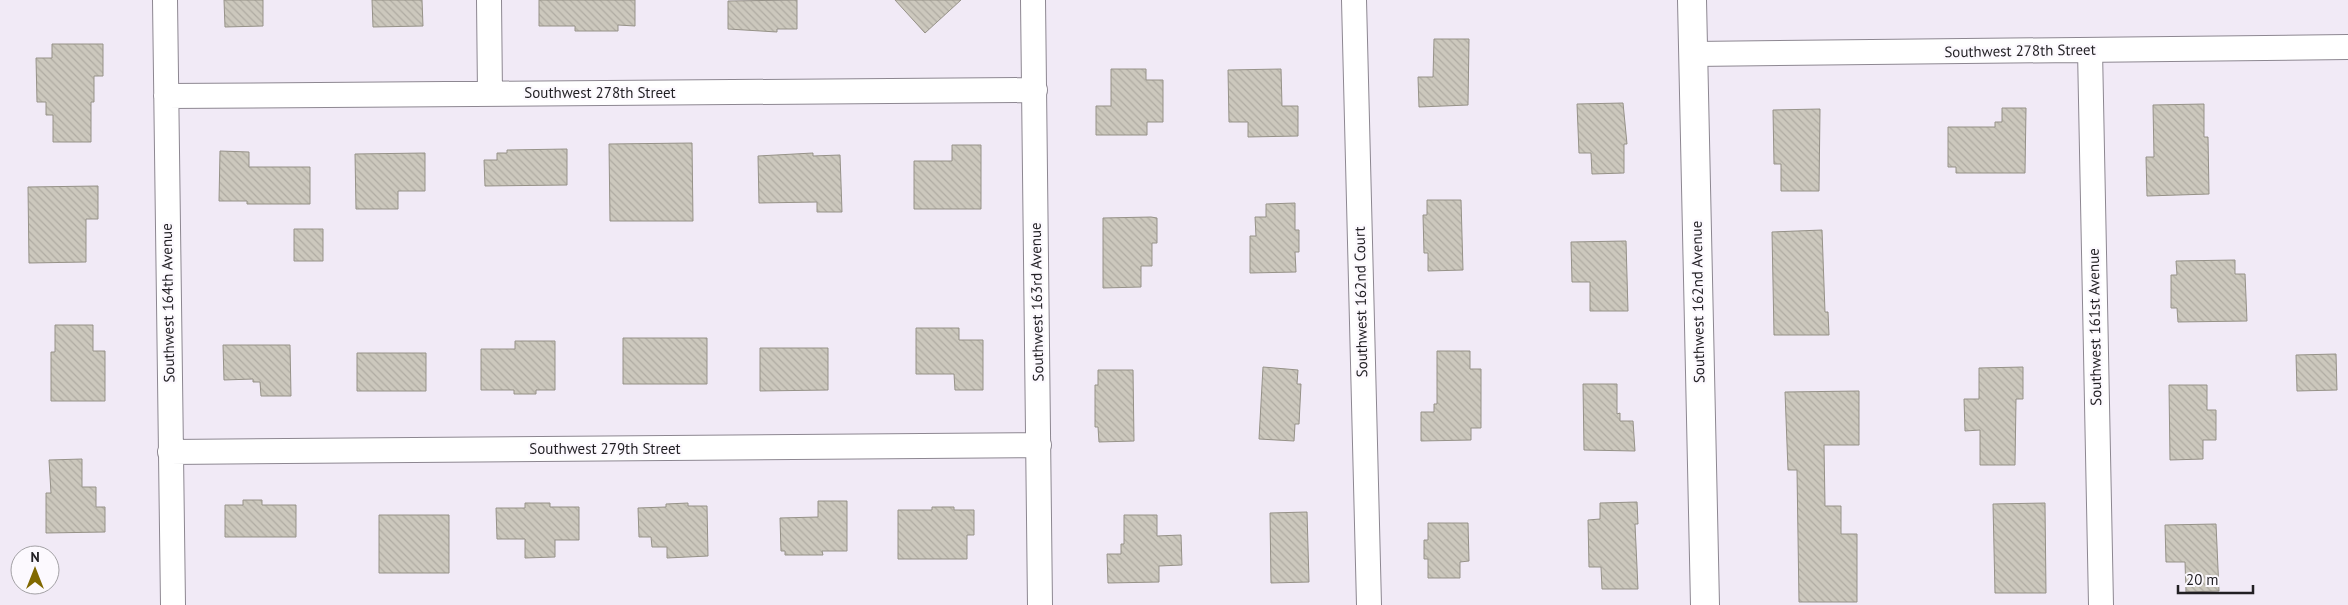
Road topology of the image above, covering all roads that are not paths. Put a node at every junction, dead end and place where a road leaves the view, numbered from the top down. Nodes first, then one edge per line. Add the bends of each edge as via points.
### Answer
1 (165, 0) edge
2 (489, 0) edge
3 (1033, 0) edge
4 (1354, 0) edge
5 (1692, 0) edge
6 (2348, 47) edge
7 (2090, 50) junction
8 (1693, 54) junction
9 (1035, 90) junction
10 (490, 94) junction
11 (166, 96) junction
12 (1039, 445) junction
13 (170, 452) junction
14 (173, 605) edge
15 (1040, 605) edge
16 (1368, 605) edge
17 (1705, 605) edge
18 (2101, 605) edge

1 - 11 street, Southwest 164th Avenue
2 - 10 street
3 - 9 street, Southwest 163rd Avenue
4 - 16 street, Southwest 162nd Court
5 - 8 street, Southwest 162nd Avenue
6 - 7 street, Southwest 278th Street
7 - 8 street, Southwest 278th Street
7 - 18 street, Southwest 161st Avenue
8 - 17 street, Southwest 162nd Avenue
9 - 10 street, Southwest 278th Street
9 - 12 street, Southwest 163rd Avenue
10 - 11 street, Southwest 278th Street
11 - 13 street, Southwest 164th Avenue
12 - 13 street, Southwest 279th Street
12 - 15 street, Southwest 163rd Avenue
13 - 14 street, Southwest 164th Avenue

